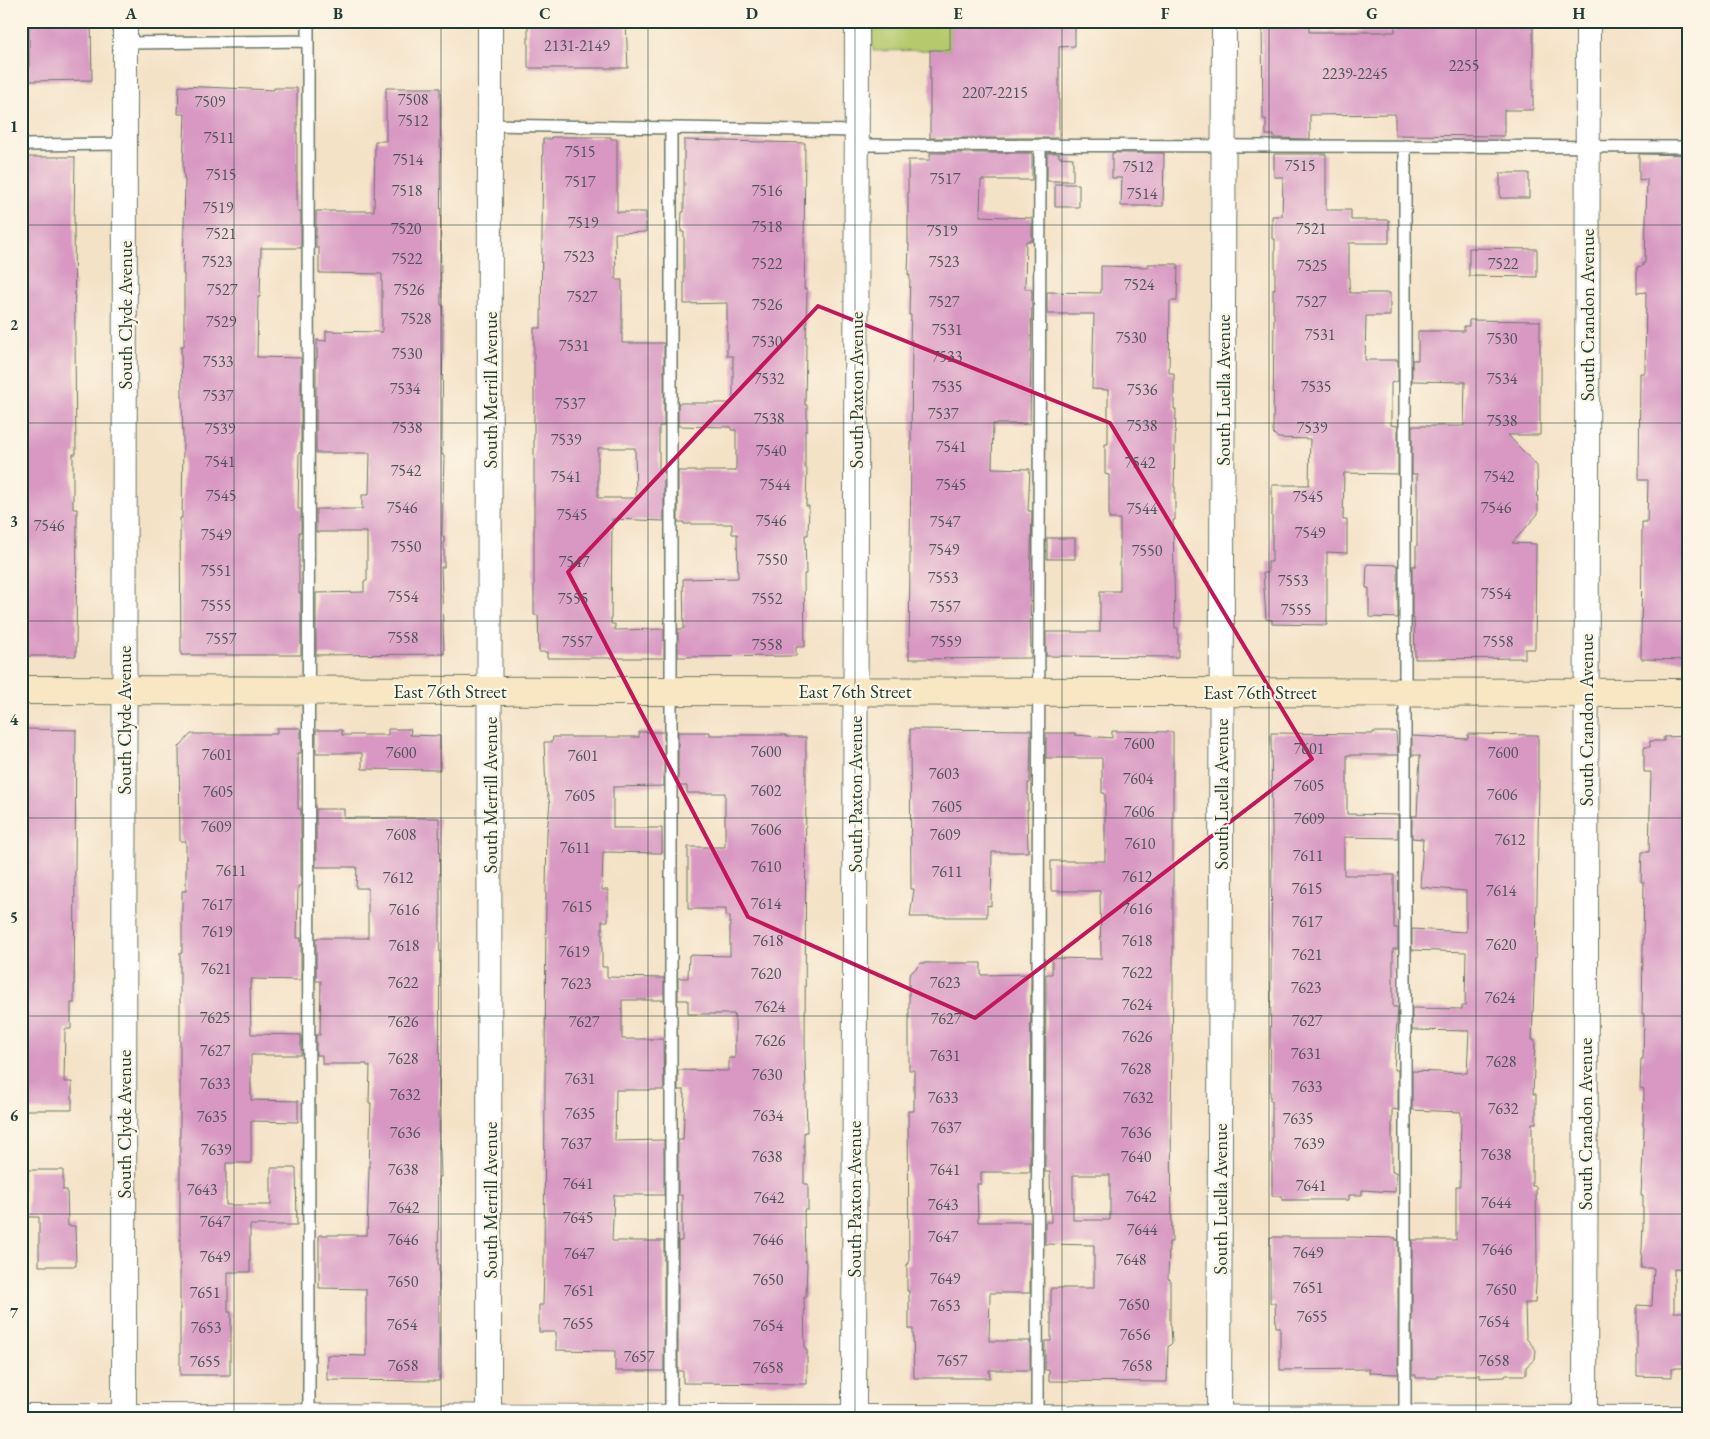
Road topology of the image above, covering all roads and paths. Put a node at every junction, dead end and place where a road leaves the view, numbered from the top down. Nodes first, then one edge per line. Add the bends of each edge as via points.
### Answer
1 (308, 21) edge
2 (490, 21) edge
3 (857, 21) edge
4 (1224, 21) edge
5 (1588, 21) edge
6 (125, 32) edge
7 (308, 41) junction
8 (490, 125) junction
9 (671, 128) junction
10 (856, 138) junction
11 (21, 144) edge
12 (125, 144) junction
13 (1040, 146) junction
14 (1224, 146) junction
15 (1405, 146) junction
16 (1588, 147) junction
17 (1689, 147) edge
18 (21, 690) edge
19 (125, 690) junction
20 (308, 690) junction
21 (490, 691) junction
22 (671, 691) junction
23 (855, 691) junction
24 (1039, 692) junction
25 (1222, 692) junction
26 (1405, 692) junction
27 (1586, 693) junction
28 (1689, 693) edge
29 (21, 1416) edge
30 (124, 1417) edge
31 (309, 1417) edge
32 (489, 1417) edge
33 (672, 1417) edge
34 (854, 1417) edge
35 (1037, 1417) edge
36 (1219, 1418) edge
37 (1405, 1418) edge
38 (1585, 1418) edge
39 (1689, 1418) edge

1 - 7 lane
2 - 8 street, South Merrill Avenue
3 - 10 street, South Paxton Avenue
4 - 14 street, South Luella Avenue
5 - 16 street, South Crandon Avenue
6 - 7 lane
6 - 12 street, South Clyde Avenue
7 - 20 lane
8 - 9 lane
8 - 21 street, South Merrill Avenue
9 - 10 lane
9 - 22 lane
10 - 13 lane
10 - 23 street, South Paxton Avenue
11 - 12 lane
12 - 19 street, South Clyde Avenue
13 - 14 lane
13 - 24 lane
14 - 15 lane
14 - 25 street, South Luella Avenue
15 - 16 lane
15 - 26 lane
16 - 17 lane
16 - 27 street, South Crandon Avenue
18 - 19 street, East 76th Street
19 - 20 street, East 76th Street
19 - 30 street, South Clyde Avenue
20 - 21 street, East 76th Street
20 - 31 lane
21 - 22 street, East 76th Street
21 - 32 street, South Merrill Avenue
22 - 23 street, East 76th Street
22 - 33 lane
23 - 24 street, East 76th Street
23 - 34 street, South Paxton Avenue
24 - 25 street, East 76th Street
24 - 35 lane
25 - 26 street, East 76th Street
25 - 36 street, South Luella Avenue
26 - 27 street, East 76th Street
26 - 37 lane
27 - 28 street, East 76th Street
27 - 38 street, South Crandon Avenue
29 - 30 street
30 - 31 street
31 - 32 street
32 - 33 street
33 - 34 street
34 - 35 street
35 - 36 street
36 - 37 street
37 - 38 street
38 - 39 street

